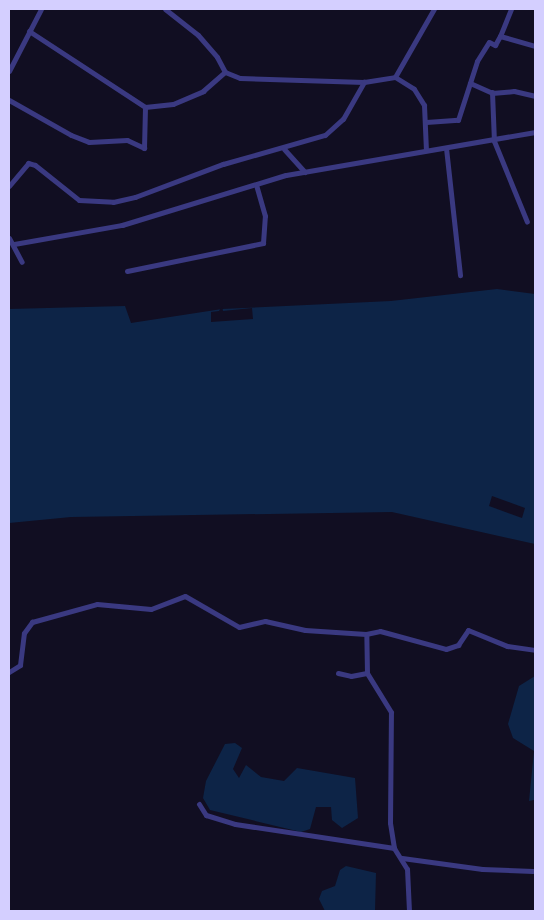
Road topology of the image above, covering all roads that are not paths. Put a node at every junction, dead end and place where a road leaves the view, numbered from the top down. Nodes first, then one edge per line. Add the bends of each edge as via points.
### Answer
1 (41, 9) edge
2 (165, 9) edge
3 (434, 9) edge
4 (510, 9) edge
5 (29, 31) junction
6 (500, 36) junction
7 (535, 46) edge
8 (9, 71) edge
9 (225, 72) junction
10 (395, 77) junction
11 (364, 82) junction
12 (470, 83) junction
13 (492, 92) junction
14 (535, 96) edge
15 (9, 100) edge
16 (146, 107) junction
17 (426, 122) junction
18 (535, 132) edge
19 (494, 141) junction
20 (446, 148) junction
21 (284, 149) junction
22 (426, 150) junction
23 (305, 172) junction
24 (256, 185) junction
25 (9, 186) edge
26 (527, 222) dead end
27 (9, 238) edge
28 (14, 244) junction
29 (22, 262) dead end
30 (127, 271) dead end
31 (460, 274) dead end
32 (366, 634) junction
33 (535, 650) edge
34 (9, 672) edge
35 (338, 673) dead end
36 (367, 673) junction
37 (199, 804) dead end
38 (394, 848) junction
39 (402, 858) junction
40 (533, 871) dead end
41 (409, 911) edge

1 - 5 street
2 - 9 street via 198,35 217,56
3 - 10 street
4 - 6 street
5 - 8 street
5 - 16 street
6 - 7 street
6 - 12 street via 495,45 488,44
9 - 11 street via 266,80
9 - 16 street via 203,91 173,104
10 - 11 street
10 - 17 street via 414,89 424,105
11 - 21 street via 343,119 325,135
12 - 13 street
12 - 17 street via 458,120
13 - 14 street via 514,90
13 - 19 street
15 - 16 street via 89,142 127,140 144,148
17 - 22 street
18 - 19 street
19 - 20 street
19 - 26 street
20 - 22 street
20 - 31 street
21 - 23 street
21 - 25 street via 223,164 113,202 79,200 35,164 28,163
22 - 23 street
23 - 24 street
24 - 28 street via 122,225
24 - 30 street via 264,216 263,243
27 - 28 street
28 - 29 street
32 - 33 street via 380,631 446,649 458,646 468,630 508,646
32 - 34 street via 305,630 265,621 239,626 185,596 152,609 96,604 32,622 24,633 20,665
32 - 36 street
35 - 36 street via 351,676
36 - 38 street via 391,712 389,804
37 - 38 street via 206,815 235,824
38 - 39 street
39 - 40 street
39 - 41 street via 407,869

